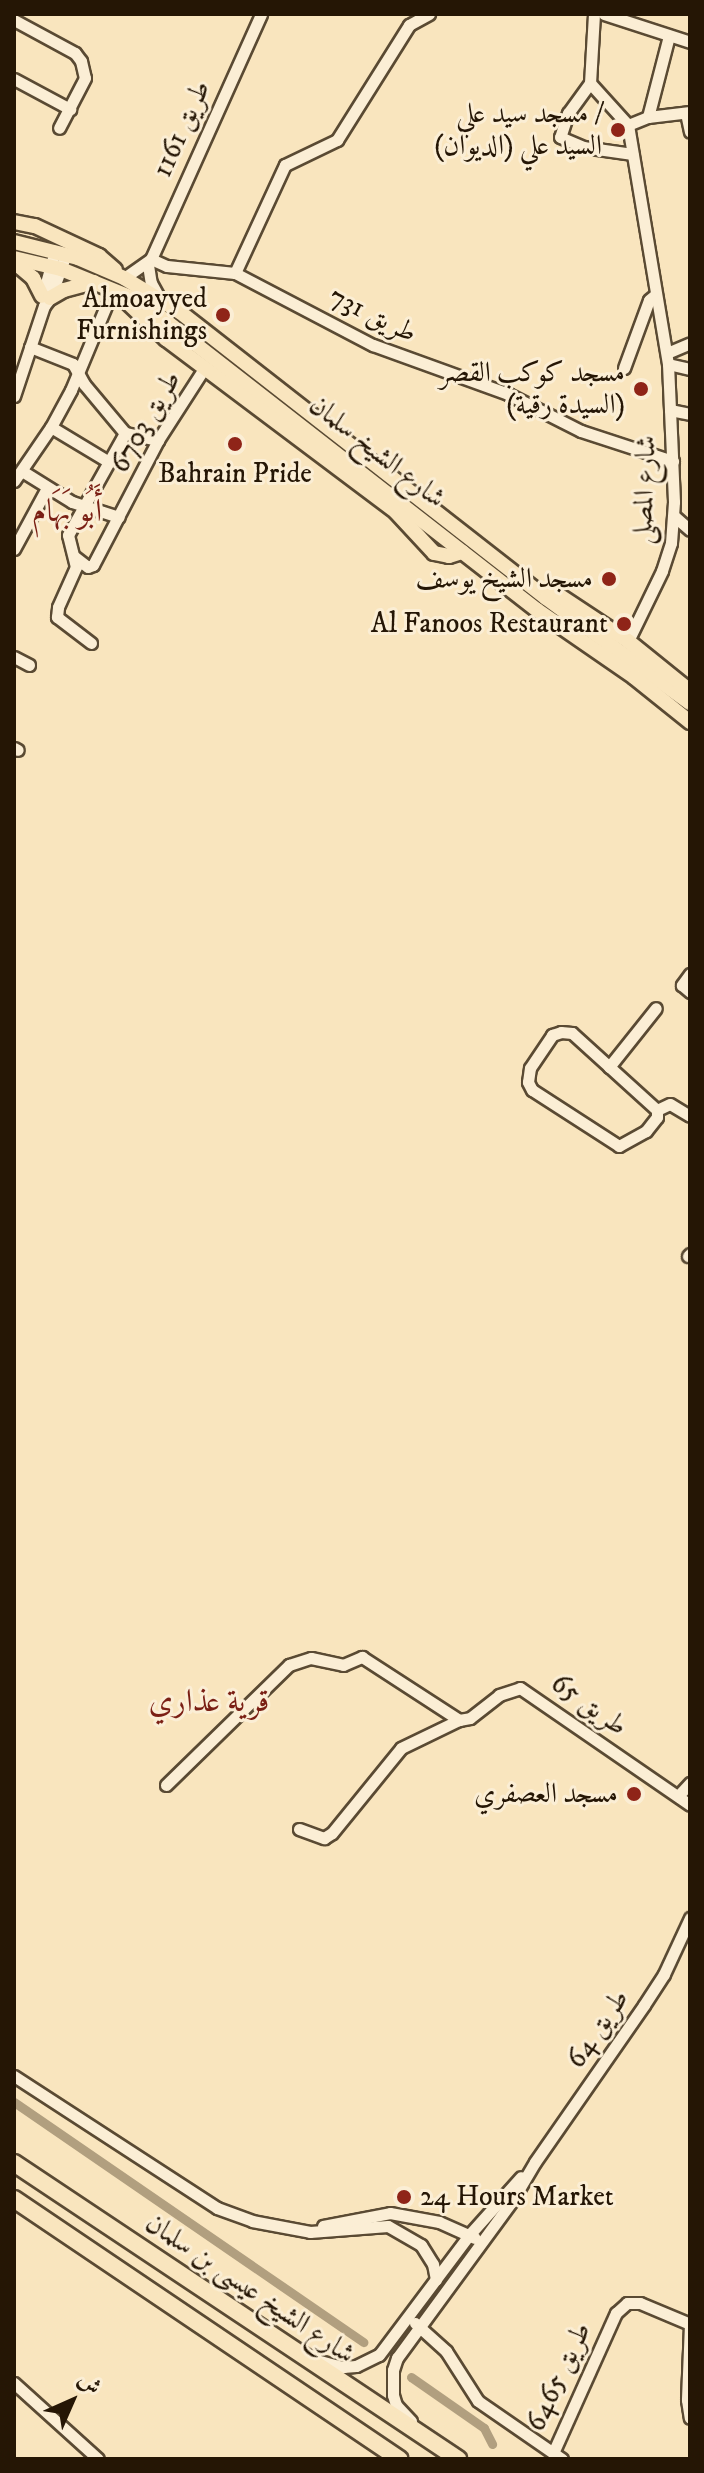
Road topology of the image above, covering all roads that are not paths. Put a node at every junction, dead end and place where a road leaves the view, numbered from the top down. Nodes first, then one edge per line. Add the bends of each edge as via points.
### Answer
1 (261, 14) edge
2 (429, 14) edge
3 (594, 14) edge
4 (609, 14) edge
5 (14, 20) edge
6 (669, 36) junction
7 (690, 42) edge
8 (14, 79) edge
9 (590, 83) junction
10 (70, 109) junction
11 (688, 113) edge
12 (648, 117) junction
13 (628, 125) junction
14 (59, 128) dead end
15 (690, 132) edge
16 (633, 154) junction
17 (14, 222) edge
18 (14, 229) edge
19 (14, 242) edge
20 (38, 246) junction
21 (61, 252) junction
22 (14, 260) edge
23 (150, 262) junction
24 (56, 268) junction
25 (235, 273) junction
26 (94, 282) junction
27 (120, 284) junction
28 (655, 295) junction
29 (160, 299) junction
30 (45, 300) junction
31 (106, 306) dead end
32 (690, 343) edge
33 (30, 347) junction
34 (668, 359) junction
35 (205, 367) junction
36 (624, 368) dead end
37 (690, 369) edge
38 (79, 373) junction
39 (14, 396) edge
40 (670, 410) junction
41 (690, 414) edge
42 (51, 427) junction
43 (125, 433) junction
44 (158, 440) junction
45 (673, 461) junction
46 (109, 462) junction
47 (18, 476) edge
48 (47, 488) junction
49 (84, 507) junction
50 (674, 516) junction
51 (119, 517) junction
52 (455, 527) junction
53 (690, 530) edge
54 (14, 549) edge
55 (462, 552) junction
56 (75, 557) junction
57 (628, 641) junction
58 (91, 643) dead end
59 (14, 657) edge
60 (29, 665) dead end
61 (689, 691) edge
62 (690, 722) edge
63 (690, 974) edge
64 (690, 992) edge
65 (656, 1008) dead end
66 (609, 1067) junction
67 (657, 1110) junction
68 (690, 1116) edge
69 (459, 1720) junction
70 (690, 1783) edge
71 (166, 1785) dead end
72 (678, 1796) junction
73 (690, 1805) edge
74 (299, 1829) dead end
75 (690, 1918) edge
76 (14, 2076) edge
77 (535, 2162) junction
78 (14, 2163) edge
79 (14, 2199) edge
80 (381, 2219) junction
81 (470, 2234) junction
82 (483, 2242) junction
83 (436, 2280) junction
84 (408, 2318) junction
85 (418, 2326) junction
86 (688, 2332) edge
87 (290, 2348) junction
88 (14, 2383) edge
89 (690, 2418) edge
90 (376, 2444) junction
91 (558, 2456) edge
92 (98, 2459) edge
93 (393, 2459) edge
94 (400, 2459) edge
95 (458, 2459) edge

1 - 23 street, طريق 1161
2 - 25 street via 409,25 337,140 285,165
3 - 9 street
4 - 6 street
5 - 10 street via 81,61 85,78
6 - 7 street
6 - 12 street
8 - 10 street
9 - 13 street
9 - 16 street via 568,113 560,137 583,147
10 - 14 street
11 - 12 street
11 - 15 street
12 - 13 street
13 - 16 street, شارع المصلى
16 - 28 street, شارع المصلى
17 - 27 main road via 35,226 99,256
18 - 20 main road
19 - 20 main road, شارع الشيخ سلمان
20 - 21 main road, شارع الشيخ سلمان
21 - 24 street
21 - 27 main road, شارع الشيخ سلمان
22 - 24 main road, شارع الشيخ سلمان
22 - 30 main road
23 - 25 street
23 - 27 street
23 - 29 street via 151,283
24 - 26 main road, شارع الشيخ سلمان
24 - 30 street
25 - 45 street, طريق 731 via 373,345 508,394 581,431
26 - 27 main road, شارع الشيخ سلمان
26 - 30 main road
27 - 29 main road, شارع الشيخ سلمان
27 - 35 main road via 154,328
27 - 55 main road, شارع الشيخ سلمان
28 - 34 street, شارع المصلى
28 - 36 street
29 - 52 main road, شارع الشيخ سلمان
30 - 33 street
31 - 38 street
32 - 34 street
33 - 38 street via 73,364
33 - 39 street
34 - 37 street
34 - 40 street, شارع المصلى
35 - 44 street, طريق 6703
35 - 55 main road via 396,512 434,553
38 - 42 street
38 - 43 street
40 - 41 street
40 - 45 street, شارع المصلى
42 - 46 street
42 - 47 street
43 - 44 street
43 - 46 street
44 - 51 street, طريق 6703
45 - 50 street, شارع المصلى
46 - 49 street
47 - 48 street
48 - 49 street
48 - 54 street
49 - 51 street
49 - 56 street via 68,535
50 - 53 street
50 - 57 street, شارع المصلى via 662,571
51 - 56 street, طريق 6703 via 92,567
52 - 57 main road via 481,536
52 - 61 main road, شارع الشيخ سلمان
55 - 62 main road, شارع الشيخ سلمان
56 - 58 street via 57,617
57 - 61 main road
59 - 60 street
63 - 64 street via 682,985
65 - 66 street
66 - 67 street
66 - 67 street via 572,1033 561,1032 541,1049 528,1082 532,1090 619,1146 646,1131
67 - 68 street via 670,1104
69 - 71 street via 362,1657 343,1665 311,1658 289,1665
69 - 72 street, طريق 65 via 520,1688
69 - 74 street via 401,1748 332,1833 324,1838
70 - 72 street
72 - 73 street, طريق 65
75 - 77 street, طريق 64 via 664,1974
76 - 80 street via 200,2199 252,2221 320,2232
77 - 81 street, طريق 64
77 - 82 street, طريق 64
78 - 87 highway, شارع الشيخ عيسى بن سلمان
79 - 90 highway, شارع الشيخ عيسى بن سلمان
80 - 81 street via 422,2217
80 - 83 street via 421,2245
81 - 82 street
81 - 83 street, طريق 64
82 - 85 street, طريق 64
83 - 84 street, طريق 64
84 - 85 street, طريق 6465
84 - 87 street, طريق 64 via 379,2355 356,2366 330,2365
85 - 91 street, طريق 6465 via 452,2359 478,2401
85 - 95 street, طريق 64 via 397,2358 393,2395 406,2417
86 - 89 street
86 - 91 street, طريق 6465 via 690,2324 640,2303 621,2307
87 - 95 highway, شارع الشيخ عيسى بن سلمان
88 - 92 street
90 - 93 highway
90 - 94 highway, شارع الشيخ عيسى بن سلمان

